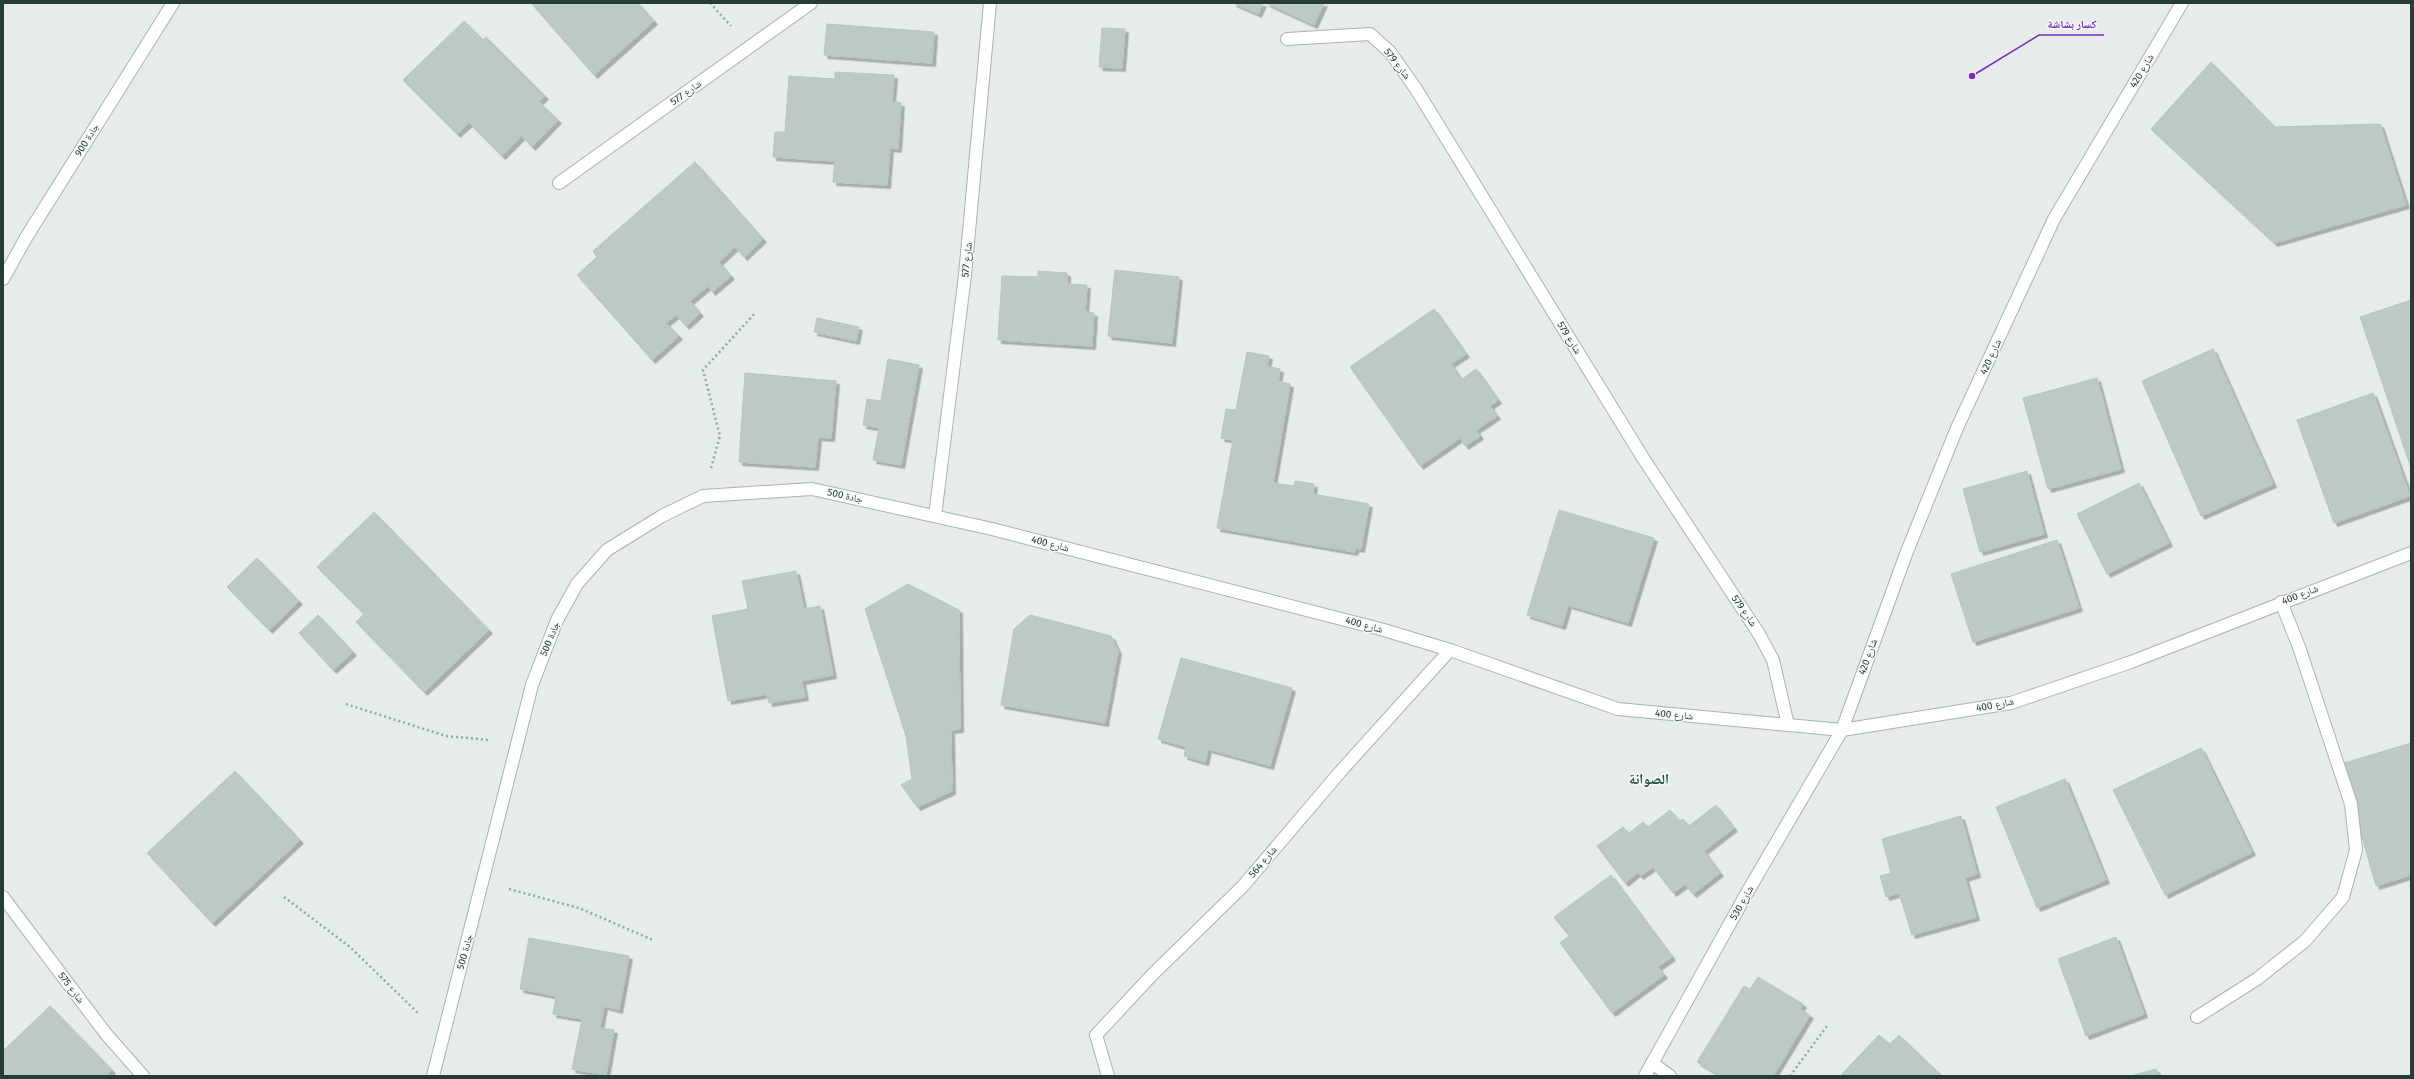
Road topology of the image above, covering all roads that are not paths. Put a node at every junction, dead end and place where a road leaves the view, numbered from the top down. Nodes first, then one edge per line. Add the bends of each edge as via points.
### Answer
1 (173, 3) edge
2 (811, 3) edge
3 (990, 3) edge
4 (2182, 3) edge
5 (1287, 39) dead end
6 (560, 183) dead end
7 (3, 279) edge
8 (935, 516) junction
9 (2411, 553) edge
10 (2281, 602) junction
11 (1450, 650) junction
12 (1788, 725) junction
13 (1842, 730) junction
14 (3, 897) edge
15 (2197, 1017) dead end
16 (1652, 1063) junction
17 (143, 1076) edge
18 (433, 1076) edge
19 (1108, 1076) edge
20 (1644, 1076) edge
21 (1670, 1076) edge

1 - 7 street, جادة 900 via 27,236
2 - 6 street, شارع 577
3 - 8 street, شارع 577 via 965,274
4 - 13 street, شارع 420 via 2054,218 1957,428 1906,554
5 - 12 street, شارع 579 via 1370,34 1390,52 1420,96 1644,458 1760,634 1773,660
8 - 11 street, شارع 400 via 1384,630
8 - 18 street, جادة 500 via 812,489 703,496 662,516 607,550 577,584 557,620 532,685
9 - 10 street, شارع 400
10 - 13 street, شارع 400 via 2131,662 2011,703
10 - 15 street via 2299,646 2351,804 2356,850 2343,897 2305,941 2257,979
11 - 12 street, شارع 400 via 1618,709
11 - 19 street, شارع 564 via 1340,772 1243,886 1153,974 1096,1035
12 - 13 street, شارع 400
13 - 16 street, شارع 530
14 - 17 street, شارع 575 via 106,1034
16 - 20 street, شارع 530
16 - 21 street

